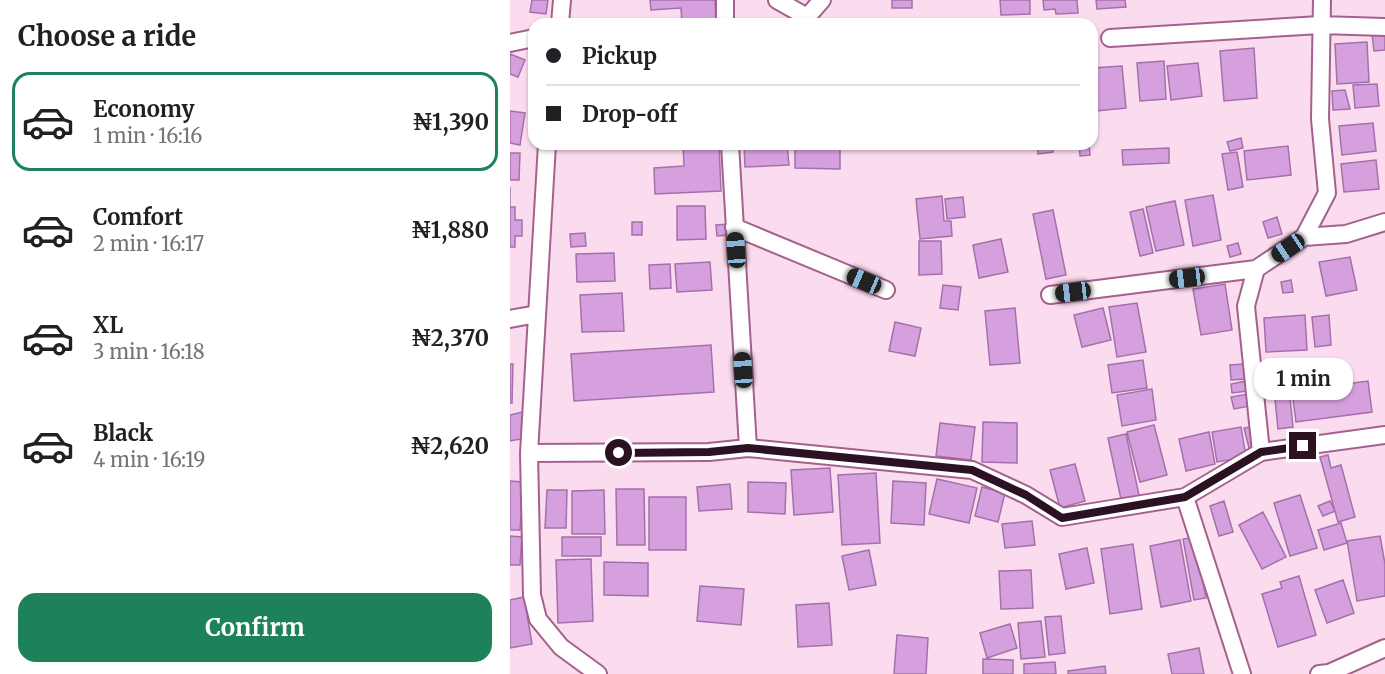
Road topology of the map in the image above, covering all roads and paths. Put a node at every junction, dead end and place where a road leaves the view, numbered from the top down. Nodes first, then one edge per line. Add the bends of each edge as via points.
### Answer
1 (562, 0) edge
2 (724, 0) edge
3 (777, 0) edge
4 (822, 0) edge
5 (1322, 0) edge
6 (560, 18) edge
7 (725, 18) edge
8 (800, 18) edge
9 (807, 18) edge
10 (1320, 25) junction
11 (1385, 27) edge
12 (1110, 38) dead end
13 (528, 40) edge
14 (510, 44) edge
15 (547, 150) edge
16 (730, 150) edge
17 (1385, 222) edge
18 (734, 226) junction
19 (1304, 237) junction
20 (1256, 269) junction
21 (886, 290) dead end
22 (1050, 295) dead end
23 (537, 314) junction
24 (510, 319) edge
25 (1385, 435) edge
26 (748, 448) junction
27 (1261, 452) junction
28 (529, 453) junction
29 (1185, 497) junction
30 (1385, 648) edge
31 (598, 674) edge
32 (1242, 674) edge
33 (1319, 674) edge

1 - 6 street
2 - 7 street
3 - 8 street
4 - 9 street
5 - 10 street
10 - 11 street
10 - 12 street
10 - 19 street via 1320,119 1327,193
13 - 14 street
15 - 23 street
16 - 18 street
17 - 19 street via 1346,234
18 - 21 street
18 - 26 street
19 - 20 street
20 - 22 street
20 - 27 street via 1246,306
23 - 24 street
23 - 28 street
25 - 27 street
26 - 28 street via 709,452
26 - 29 street via 972,470 1026,495 1062,518
27 - 29 street
28 - 31 street via 532,595 538,619 561,647
29 - 32 street
30 - 33 street

